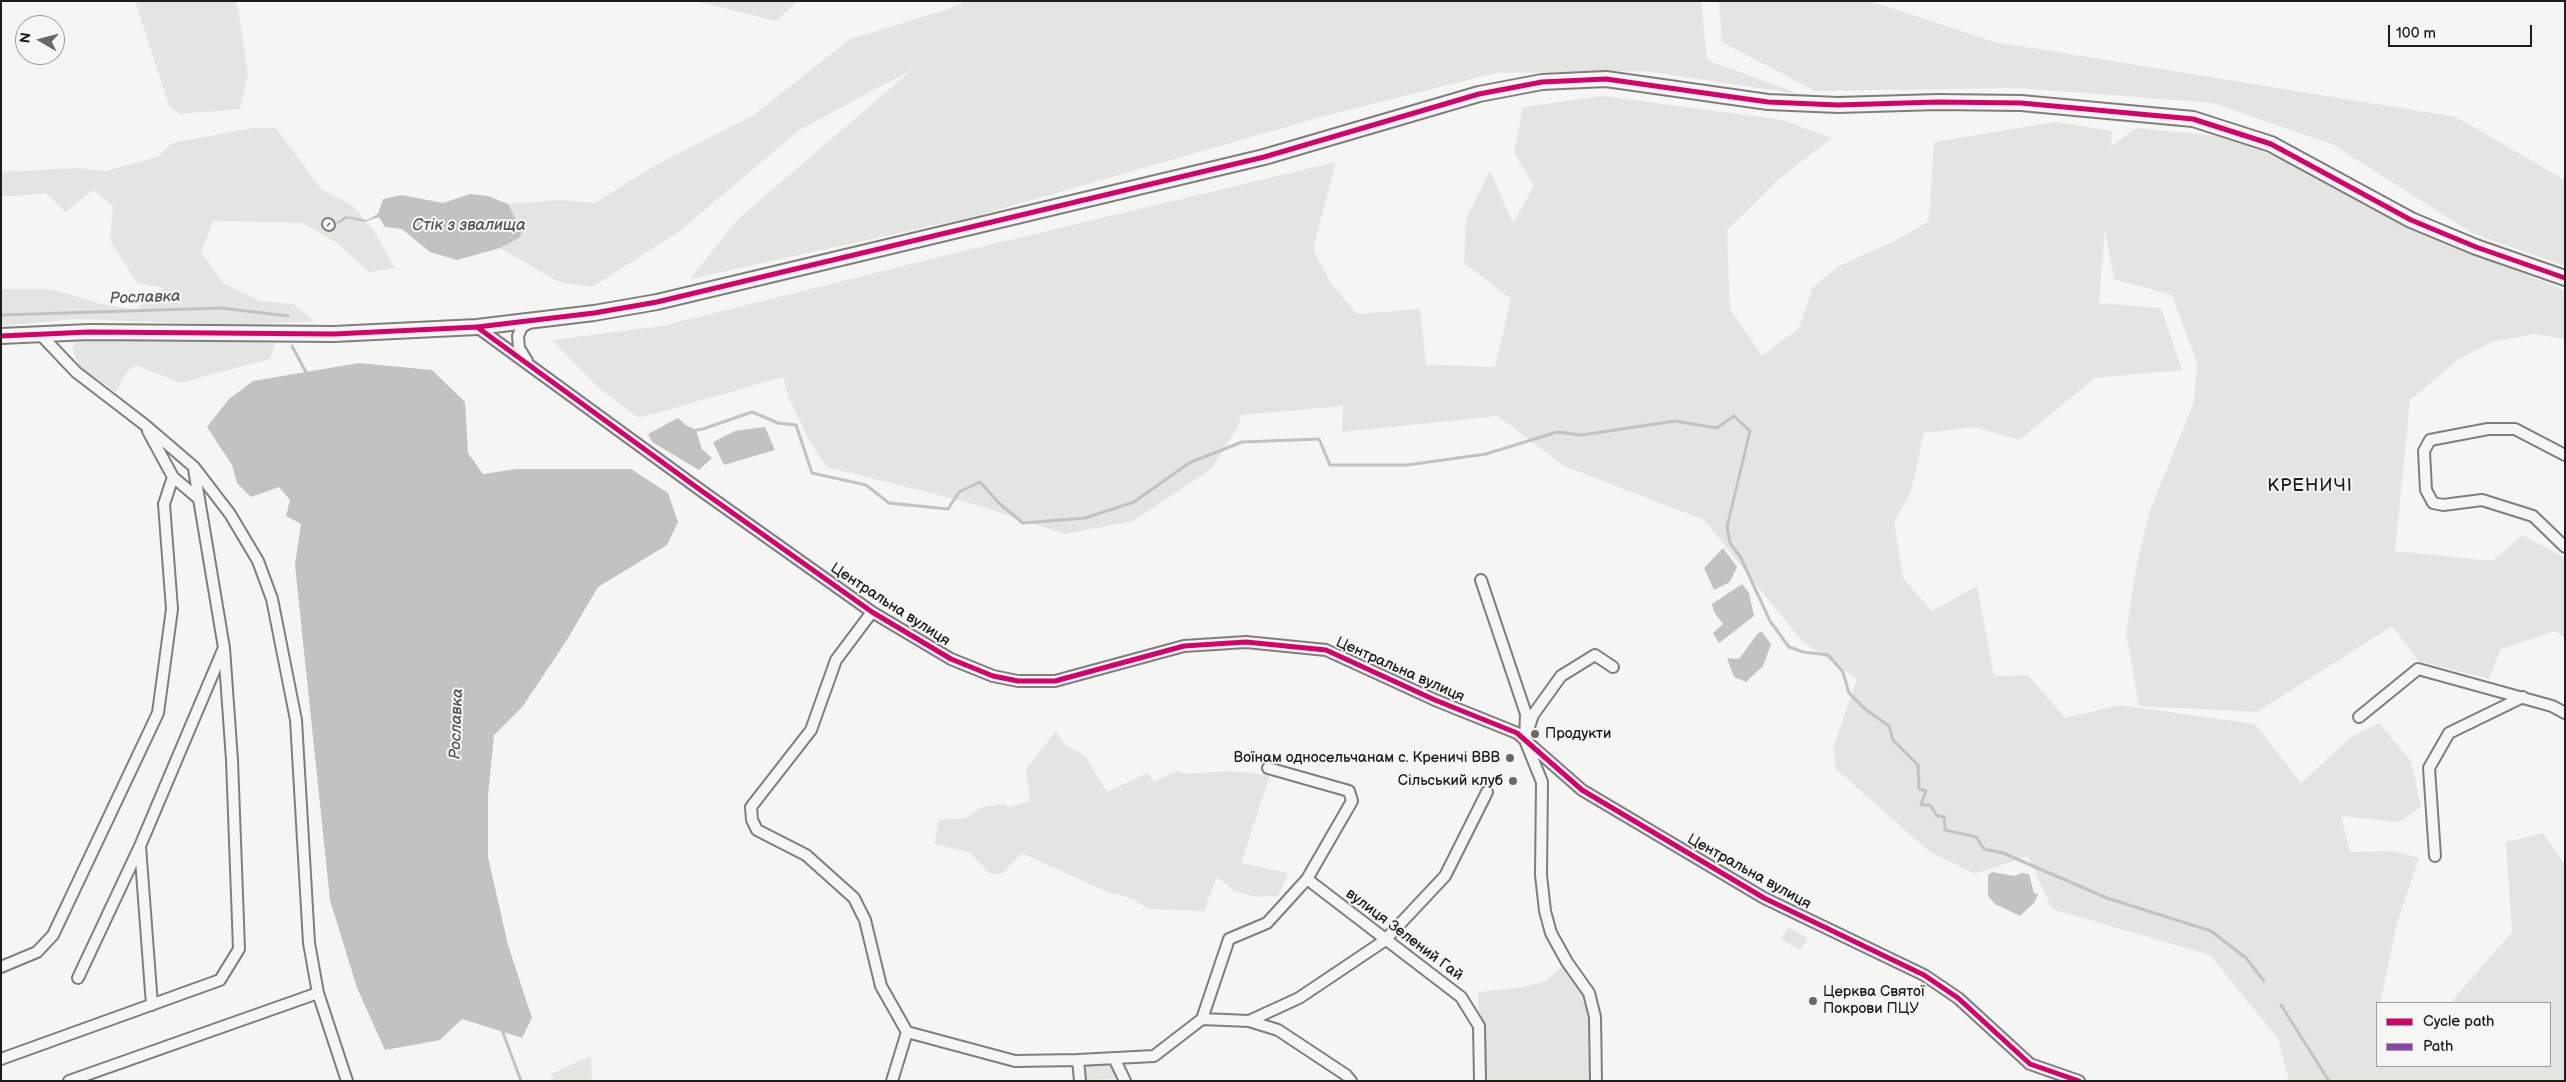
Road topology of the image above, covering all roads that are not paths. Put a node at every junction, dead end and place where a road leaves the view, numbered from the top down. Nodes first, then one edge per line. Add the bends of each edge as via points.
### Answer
1 (2565, 278) edge
2 (532, 320) junction
3 (477, 327) junction
4 (40, 334) junction
5 (1, 336) edge
6 (530, 366) junction
7 (145, 425) junction
8 (2565, 455) edge
9 (194, 467) junction
10 (173, 477) junction
11 (199, 499) junction
12 (2565, 547) edge
13 (1481, 580) dead end
14 (872, 612) junction
15 (224, 648) junction
16 (1613, 667) dead end
17 (2523, 698) junction
18 (2565, 713) edge
19 (2358, 717) dead end
20 (1525, 740) junction
21 (1268, 768) dead end
22 (1487, 792) dead end
23 (140, 846) junction
24 (2435, 856) dead end
25 (1307, 879) junction
26 (1384, 941) junction
27 (1, 967) edge
28 (78, 978) dead end
29 (318, 994) junction
30 (152, 1005) junction
31 (1202, 1019) junction
32 (1249, 1022) junction
33 (907, 1032) junction
34 (1114, 1058) junction
35 (1, 1059) edge
36 (1078, 1060) junction
37 (69, 1081) edge
38 (346, 1081) edge
39 (892, 1081) edge
40 (1080, 1081) edge
41 (1125, 1081) edge
42 (1351, 1081) edge
43 (1480, 1081) edge
44 (1596, 1081) edge
45 (2079, 1081) edge

1 - 2 main road via 2410,220 2271,144 2192,119 2021,103 1838,105 1768,102 1606,79 1542,82 1479,94 1264,157 657,302
2 - 3 main road
2 - 6 street via 522,327 518,336 519,348
3 - 4 main road via 334,334
3 - 6 street, Центральна вулиця
4 - 5 main road
4 - 7 street via 76,372
6 - 14 street, Центральна вулиця
7 - 9 street
7 - 10 street
8 - 12 street via 2515,429 2430,440 2424,451 2426,490 2433,503 2443,506 2482,500 2533,516
9 - 11 street
9 - 29 street via 230,514 258,561 272,599 296,720 309,943
10 - 11 street
10 - 27 street via 164,504 172,609 158,713 54,935 37,952
11 - 15 street
13 - 20 street via 1526,714
14 - 20 street, Центральна вулиця via 951,659 993,676 1018,681 1055,682 1184,646 1246,642 1326,650 1517,733
14 - 33 street via 836,660 811,730 751,806 752,820 757,830 806,855 854,898 865,920 881,986
15 - 23 street
15 - 30 street via 239,949 220,980
16 - 20 street via 1595,655 1561,676 1533,714
17 - 18 street
17 - 19 street via 2418,669
17 - 24 street via 2449,733 2429,768
20 - 44 street via 1542,782 1541,875 1545,911 1551,933 1589,993 1595,1017
20 - 45 street, Центральна вулиця via 1582,790 1764,898 1924,975 1958,998 2030,1064
21 - 25 street via 1349,791 1352,801
22 - 26 street via 1445,876
23 - 28 street
23 - 30 street
25 - 26 street, вулиця Зелений Гай
25 - 31 street via 1268,923 1229,939
26 - 32 street via 1299,998
26 - 43 street, вулиця Зелений Гай via 1461,997 1479,1026
29 - 37 street
29 - 38 street
30 - 35 street
31 - 32 street
31 - 34 street via 1154,1056
32 - 42 street via 1278,1030 1346,1074
33 - 36 street via 1014,1061
33 - 39 street
34 - 36 street
34 - 41 street
36 - 40 street

